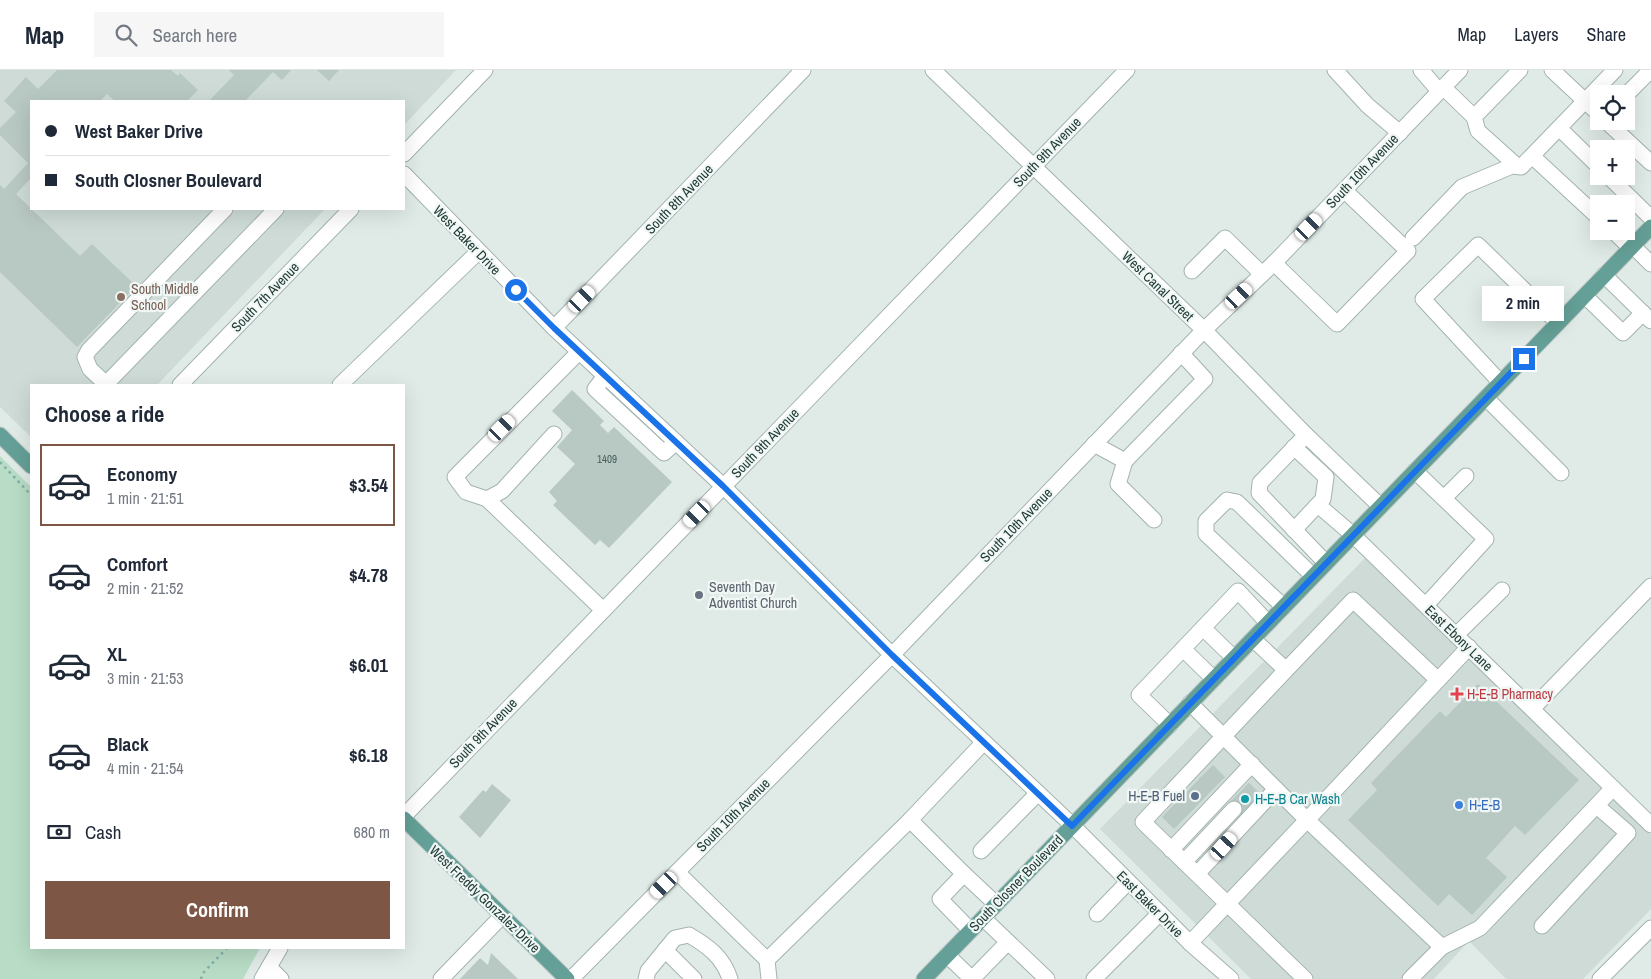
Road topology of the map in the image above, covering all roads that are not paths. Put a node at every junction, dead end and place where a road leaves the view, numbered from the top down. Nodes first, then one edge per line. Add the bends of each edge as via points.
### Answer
1 (485, 70) edge
2 (804, 70) edge
3 (932, 70) edge
4 (1127, 70) edge
5 (1335, 70) edge
6 (1421, 70) edge
7 (1460, 70) edge
8 (1520, 70) edge
9 (1552, 70) edge
10 (1615, 70) edge
11 (1651, 70) edge
12 (1635, 87) edge
13 (1441, 89) junction
14 (1585, 101) junction
15 (1590, 106) edge
16 (1474, 117) junction
17 (1559, 128) junction
18 (1620, 130) edge
19 (1400, 133) junction
20 (1645, 147) edge
21 (405, 153) edge
22 (1532, 156) junction
23 (1590, 158) edge
24 (1651, 163) edge
25 (1033, 165) junction
26 (1516, 166) junction
27 (405, 175) edge
28 (1617, 185) edge
29 (1344, 190) junction
30 (224, 210) edge
31 (275, 210) edge
32 (349, 210) edge
33 (1590, 210) edge
34 (1651, 218) edge
35 (1651, 227) edge
36 (1413, 238) dead end
37 (1624, 240) edge
38 (1632, 247) junction
39 (478, 252) junction
40 (1274, 263) junction
41 (1651, 264) edge
42 (1192, 271) dead end
43 (1262, 274) junction
44 (1604, 275) junction
45 (1585, 296) junction
46 (1647, 317) edge
47 (1558, 323) junction
48 (554, 328) junction
49 (1204, 330) junction
50 (579, 352) junction
51 (1181, 353) junction
52 (1500, 382) junction
53 (106, 384) edge
54 (108, 384) edge
55 (181, 384) edge
56 (341, 384) edge
57 (1486, 398) junction
58 (554, 434) dead end
59 (0, 435) edge
60 (1306, 435) junction
61 (1094, 444) junction
62 (1294, 447) junction
63 (1125, 461) junction
64 (30, 465) edge
65 (1338, 465) junction
66 (1415, 471) junction
67 (1562, 473) dead end
68 (1466, 476) dead end
69 (1326, 477) junction
70 (723, 486) junction
71 (1444, 498) junction
72 (487, 499) junction
73 (1318, 505) junction
74 (1380, 506) junction
75 (1154, 520) dead end
76 (1294, 530) junction
77 (1353, 535) junction
78 (1326, 563) junction
79 (1313, 576) junction
80 (1651, 586) edge
81 (1502, 590) dead end
82 (1426, 605) junction
83 (1284, 607) junction
84 (603, 610) junction
85 (1268, 622) junction
86 (1203, 628) junction
87 (1456, 634) junction
88 (1253, 638) junction
89 (1469, 647) junction
90 (1183, 649) junction
91 (892, 655) junction
92 (1234, 658) junction
93 (1286, 670) junction
94 (1214, 679) junction
95 (1438, 680) junction
96 (1190, 703) junction
97 (1533, 708) junction
98 (1170, 725) junction
99 (1224, 737) junction
100 (984, 742) junction
101 (1252, 764) junction
102 (1613, 788) junction
103 (1276, 789) junction
104 (1038, 793) junction
105 (1596, 806) junction
106 (1234, 809) tunnel mouth
107 (405, 816) edge
108 (405, 818) edge
109 (910, 820) junction
110 (1308, 820) junction
111 (1647, 821) edge
112 (1072, 826) junction
113 (1628, 833) junction
114 (1171, 850) junction
115 (981, 851) dead end
116 (1184, 862) junction
117 (677, 872) junction
118 (964, 874) junction
119 (1197, 874) junction
120 (1128, 882) junction
121 (996, 904) junction
122 (1227, 904) junction
123 (1160, 913) junction
124 (1097, 914) dead end
125 (502, 916) junction
126 (983, 918) junction
127 (1542, 926) dead end
128 (1651, 928) edge
129 (970, 930) junction
130 (1008, 942) junction
131 (1190, 943) junction
132 (1442, 947) junction
133 (279, 949) edge
134 (665, 950) junction
135 (947, 955) junction
136 (767, 960) junction
137 (266, 973) edge
138 (282, 979) edge
139 (441, 979) edge
140 (567, 979) edge
141 (571, 979) edge
142 (646, 979) edge
143 (694, 979) edge
144 (730, 979) edge
145 (769, 979) edge
146 (924, 979) edge
147 (972, 979) edge
148 (1047, 979) edge
149 (1094, 979) edge
150 (1231, 979) edge
151 (1305, 979) edge
152 (1410, 979) edge
153 (1600, 979) edge

1 - 21 street
2 - 48 street, South 8th Avenue
3 - 25 street, West Canal Street
4 - 25 street, South 9th Avenue
5 - 19 street via 1367,105
6 - 13 street
7 - 13 street, South 10th Avenue
8 - 16 street
9 - 14 street
10 - 14 street
11 - 12 street
13 - 16 street
13 - 19 street, South 10th Avenue
14 - 15 street
14 - 17 street
16 - 26 street via 1478,131
17 - 22 street
17 - 23 street
18 - 20 street
19 - 29 street, South 10th Avenue
20 - 24 street
22 - 26 street via 1521,167
22 - 33 street
25 - 49 street, West Canal Street
25 - 70 street, South 9th Avenue
26 - 36 street via 1462,187
27 - 39 street, West Baker Drive
28 - 34 street
29 - 40 street, South 10th Avenue
29 - 40 street via 1408,252 1337,324
30 - 53 street via 89,350 85,357 90,369
31 - 54 street
32 - 55 street, South 7th Avenue
35 - 38 main road, South Closner Boulevard
37 - 38 street
38 - 41 street
38 - 44 main road, South Closner Boulevard
39 - 48 street, West Baker Drive
39 - 56 street
40 - 43 street, South 10th Avenue
42 - 43 street via 1225,238
43 - 49 street, South 10th Avenue
44 - 45 main road, South Closner Boulevard
44 - 46 street
45 - 46 street via 1623,333
45 - 47 main road, South Closner Boulevard
47 - 52 main road, South Closner Boulevard
47 - 52 street via 1478,245 1423,299
48 - 50 street, West Baker Drive
49 - 51 street, South 10th Avenue
49 - 60 street, West Canal Street
50 - 70 street, West Baker Drive
50 - 72 street via 455,477 466,492
51 - 61 street, South 10th Avenue
51 - 63 street via 1204,379
52 - 57 main road, South Closner Boulevard
57 - 66 main road, South Closner Boulevard
57 - 67 street
58 - 72 street via 502,491
59 - 64 main road
60 - 62 street
60 - 65 street, West Canal Street
61 - 63 street
61 - 91 street, South 10th Avenue
62 - 69 street
62 - 76 street via 1258,488 1258,493
63 - 75 street via 1118,484
65 - 69 street
65 - 74 street, West Canal Street
66 - 71 street
66 - 74 main road, South Closner Boulevard
68 - 71 street
69 - 73 street via 1323,499
70 - 84 street, South 9th Avenue
70 - 91 street, West Baker Drive
71 - 82 street via 1486,539
72 - 84 street
73 - 76 street
73 - 77 street, East Ebony Lane
74 - 77 main road, South Closner Boulevard
76 - 78 street
77 - 78 main road, South Closner Boulevard
77 - 82 street, East Ebony Lane
78 - 79 main road, South Closner Boulevard
79 - 83 main road, South Closner Boulevard
79 - 83 street via 1237,502 1227,500 1206,521 1206,534
80 - 97 street
81 - 87 street
82 - 87 street, East Ebony Lane
83 - 85 main road, South Closner Boulevard
84 - 107 street, South 9th Avenue
85 - 86 street via 1238,591
85 - 88 main road, South Closner Boulevard
86 - 90 street
86 - 92 street
87 - 89 street, East Ebony Lane
88 - 92 main road, South Closner Boulevard
88 - 93 street
89 - 95 street
89 - 97 street, East Ebony Lane
90 - 94 street
90 - 98 street via 1139,695
91 - 100 street, West Baker Drive
91 - 117 street, South 10th Avenue
92 - 94 main road, South Closner Boulevard
93 - 95 street via 1353,600
93 - 99 street
94 - 96 main road, South Closner Boulevard
95 - 110 street
96 - 98 main road, South Closner Boulevard
96 - 99 street
97 - 102 street, East Ebony Lane
98 - 112 main road, South Closner Boulevard
99 - 101 street
99 - 114 street via 1200,771 1143,822
100 - 104 street, West Baker Drive
100 - 109 street
101 - 103 street via 1259,782
101 - 114 street via 1204,806
102 - 105 street
102 - 111 street, East Ebony Lane
103 - 110 street
103 - 119 street
104 - 112 street, West Baker Drive
104 - 115 street
105 - 113 street
105 - 132 street via 1480,928
106 - 116 street
108 - 125 main road, West Freddy Gonzalez Drive
109 - 118 street
109 - 136 street
110 - 122 street
110 - 132 street
111 - 113 street
112 - 120 street, East Baker Drive
112 - 121 main road, South Closner Boulevard
113 - 127 street
114 - 116 street
116 - 119 street
117 - 136 street
117 - 141 street, South 10th Avenue
118 - 121 street
118 - 129 street via 940,899
119 - 122 street
120 - 123 street, East Baker Drive
120 - 124 street
121 - 126 main road, South Closner Boulevard
122 - 131 street
122 - 151 street
123 - 131 street, East Baker Drive
123 - 149 street
125 - 139 street
125 - 140 main road, West Freddy Gonzalez Drive
126 - 129 main road, South Closner Boulevard
126 - 130 street
128 - 153 street
129 - 135 main road, South Closner Boulevard
130 - 147 street
130 - 148 street
131 - 150 street, East Baker Drive
132 - 152 street
133 - 137 street
134 - 142 street via 648,971
134 - 143 street
134 - 144 street via 675,938 689,935 714,952 726,967
135 - 146 main road, South Closner Boulevard
135 - 147 street
136 - 145 street
137 - 138 street

